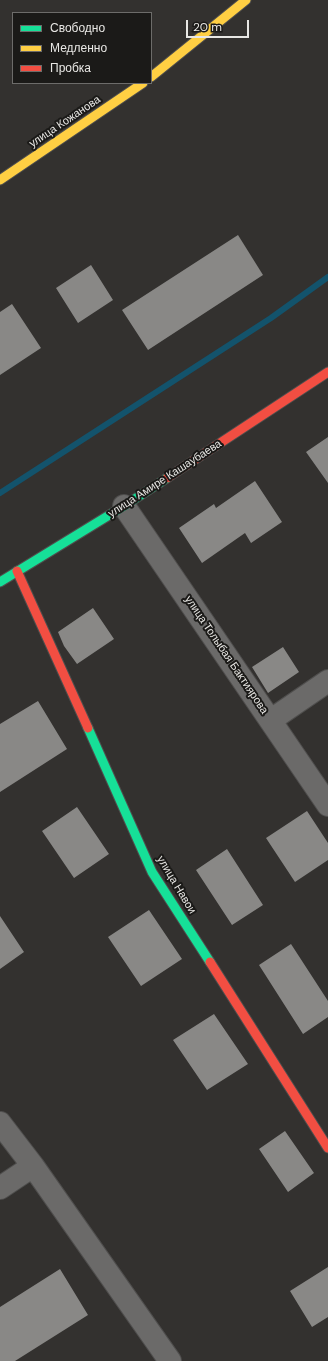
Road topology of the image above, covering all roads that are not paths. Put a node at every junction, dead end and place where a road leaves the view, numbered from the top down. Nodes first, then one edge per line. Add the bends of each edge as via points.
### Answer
1 (246, 0) edge
2 (152, 76) edge
3 (142, 84) edge
4 (0, 180) edge
5 (328, 372) edge
6 (124, 506) junction
7 (17, 571) junction
8 (0, 582) edge
9 (328, 681) edge
10 (271, 720) junction
11 (328, 805) edge
12 (0, 1123) edge
13 (328, 1148) edge
14 (33, 1166) junction
15 (0, 1188) edge
16 (170, 1361) edge

1 - 2 street
3 - 4 street, улица Кожанова
5 - 6 street, улица Амире Кашаубаева
6 - 7 street, улица Амире Кашаубаева
6 - 10 street, улица Толыбая Бактиярова
7 - 8 street, улица Амире Кашаубаева
7 - 13 street, улица Навои via 152,872
9 - 10 street
10 - 11 street, улица Толыбая Бактиярова
12 - 14 street
14 - 15 street
14 - 16 street

